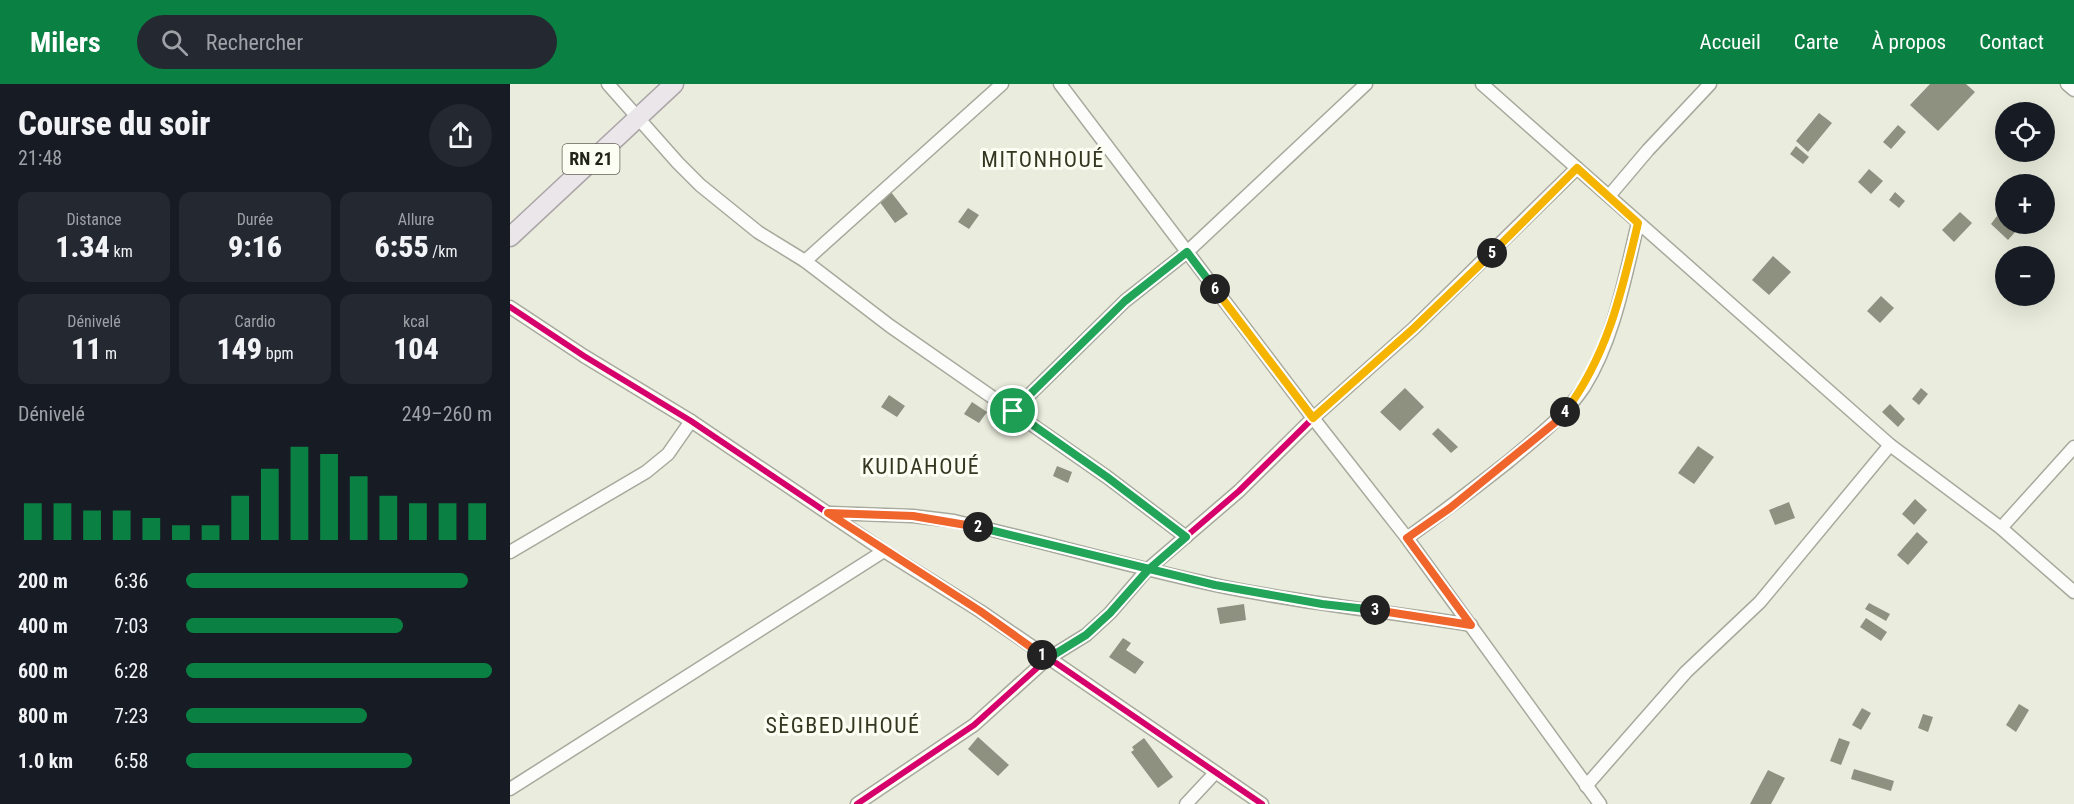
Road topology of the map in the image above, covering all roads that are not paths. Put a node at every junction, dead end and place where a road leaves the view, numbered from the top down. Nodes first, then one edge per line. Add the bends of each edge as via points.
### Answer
1 (608, 84) edge
2 (674, 84) edge
3 (1002, 84) edge
4 (1060, 84) edge
5 (1366, 84) edge
6 (1482, 84) edge
7 (1710, 84) edge
8 (2067, 84) edge
9 (2074, 90) edge
10 (638, 117) junction
11 (1577, 168) junction
12 (1609, 196) junction
13 (1638, 223) junction
14 (510, 237) edge
15 (1187, 252) junction
16 (805, 261) junction
17 (510, 307) edge
18 (1013, 411) junction
19 (1313, 418) junction
20 (691, 421) junction
21 (1890, 445) junction
22 (2074, 447) edge
23 (828, 513) junction
24 (2001, 528) junction
25 (1186, 537) junction
26 (1407, 538) junction
27 (884, 551) junction
28 (510, 552) edge
29 (1148, 570) junction
30 (2074, 592) edge
31 (1471, 625) junction
32 (1047, 659) junction
33 (1215, 773) junction
34 (1586, 786) junction
35 (510, 789) edge
36 (857, 804) edge
37 (1185, 804) edge
38 (1262, 804) edge
39 (1599, 804) edge

1 - 10 street
2 - 10 main road, RN 21
3 - 16 street
4 - 15 street
5 - 15 street
6 - 11 street
7 - 12 street
8 - 9 street
10 - 14 main road, RN 21
10 - 16 street via 700,185 758,232
11 - 12 street
11 - 19 street via 1414,328
12 - 13 street
13 - 21 street
13 - 26 street via 1623,287 1602,350 1584,387 1557,421
15 - 18 street via 1125,301
15 - 19 street
16 - 18 street via 890,326
17 - 20 street
18 - 25 street
19 - 25 street
19 - 26 street
20 - 23 street
20 - 28 street via 668,454 645,472
21 - 24 street
21 - 34 street via 1760,602 1686,672
22 - 24 street
23 - 27 street
23 - 29 street via 913,516 954,522
24 - 30 street
25 - 29 street
26 - 31 street
27 - 32 street via 980,611
27 - 35 street
29 - 31 street via 1322,604
29 - 32 street via 1086,635
31 - 34 street
32 - 33 street
32 - 36 street via 974,725
33 - 37 street
33 - 38 street
34 - 39 street

